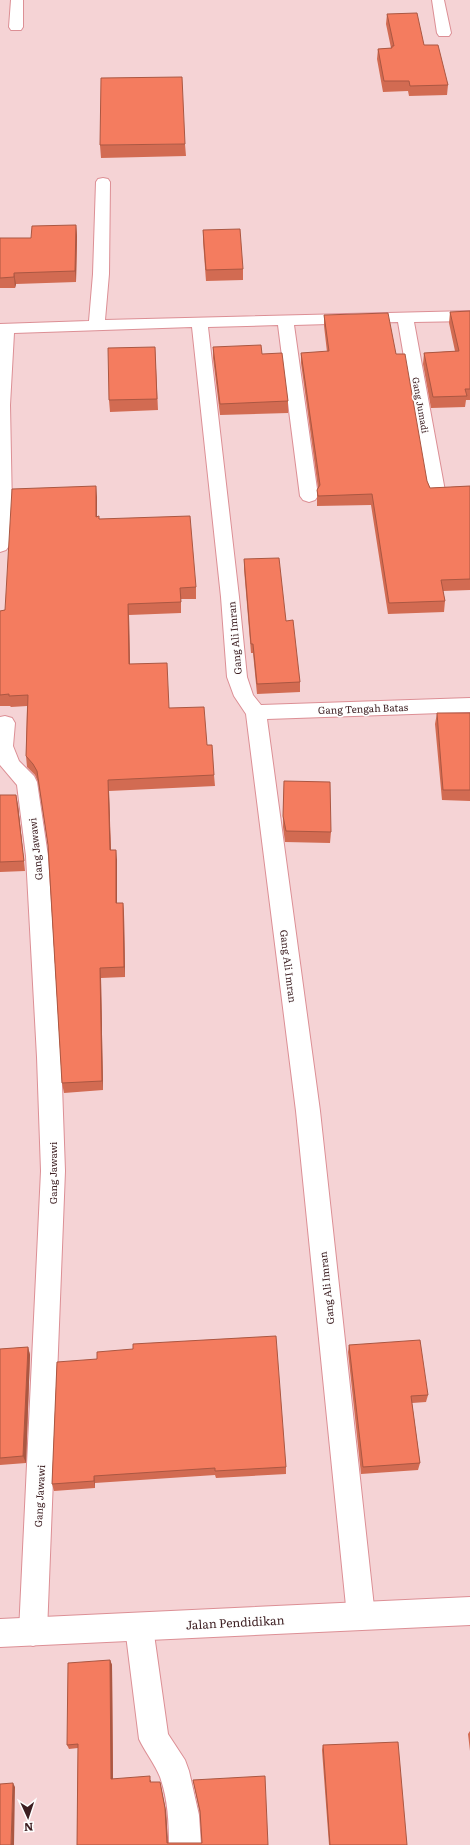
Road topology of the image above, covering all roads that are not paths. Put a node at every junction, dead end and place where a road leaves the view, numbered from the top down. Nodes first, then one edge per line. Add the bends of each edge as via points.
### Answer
1 (17, 0) edge
2 (438, 0) edge
3 (16, 27) dead end
4 (444, 33) dead end
5 (103, 182) dead end
6 (470, 316) edge
7 (405, 318) junction
8 (285, 321) junction
9 (199, 322) junction
10 (97, 325) junction
11 (3, 329) edge
12 (436, 491) edge
13 (309, 496) dead end
14 (0, 546) edge
15 (470, 705) edge
16 (256, 712) junction
17 (5, 723) dead end
18 (470, 1611) edge
19 (361, 1616) junction
20 (139, 1627) junction
21 (33, 1632) junction
22 (0, 1633) edge
23 (185, 1845) edge

1 - 3 street
2 - 4 street
5 - 10 street
6 - 7 street
7 - 8 street
7 - 12 street, Gang Jumadi
8 - 9 street
8 - 13 street
9 - 10 street
9 - 16 street, Gang Ali Imran via 237,677 239,687
10 - 11 street
11 - 14 street via 3,509
15 - 16 street, Gang Tengah Batas
16 - 19 street, Gang Ali Imran via 308,1111
17 - 21 street, Gang Jawawi via 3,746 10,765 27,782 37,856 53,1164
18 - 19 street, Jalan Pendidikan
19 - 20 street, Jalan Pendidikan
20 - 21 street, Jalan Pendidikan
20 - 23 street via 154,1739 174,1771 184,1815
21 - 22 street, Jalan Pendidikan

